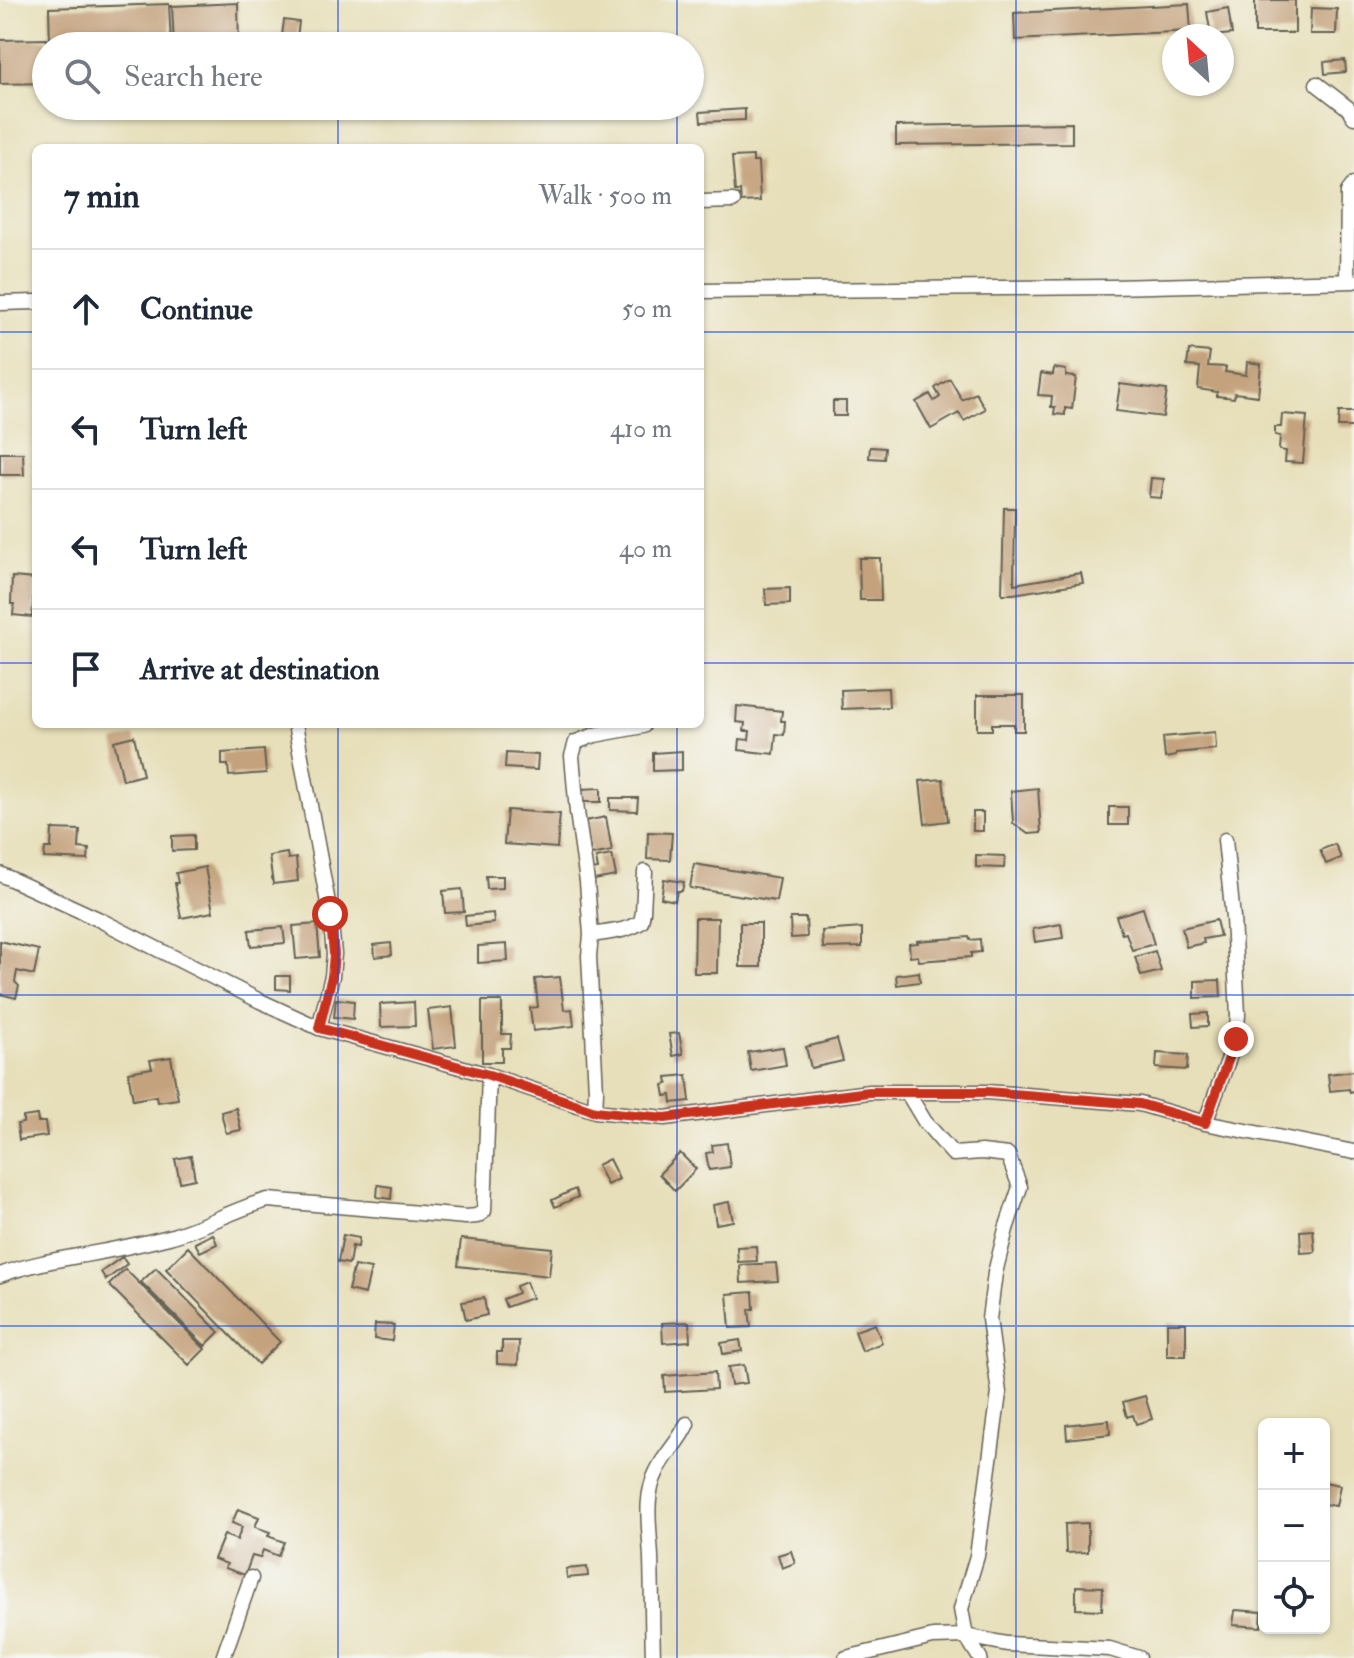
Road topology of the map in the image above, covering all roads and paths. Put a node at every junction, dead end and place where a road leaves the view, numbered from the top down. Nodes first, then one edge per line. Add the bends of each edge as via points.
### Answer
1 (1317, 84) dead end
2 (1354, 117) edge
3 (1354, 184) edge
4 (733, 201) dead end
5 (704, 202) edge
6 (1351, 281) edge
7 (704, 291) edge
8 (32, 302) edge
9 (0, 303) edge
10 (296, 728) edge
11 (632, 728) edge
12 (1225, 840) dead end
13 (645, 872) dead end
14 (0, 874) edge
15 (591, 935) junction
16 (319, 1028) junction
17 (489, 1075) junction
18 (907, 1092) junction
19 (595, 1111) junction
20 (1205, 1123) junction
21 (1354, 1152) edge
22 (0, 1275) edge
23 (687, 1424) dead end
24 (251, 1578) dead end
25 (966, 1636) junction
26 (223, 1658) edge
27 (653, 1658) edge
28 (846, 1658) edge
29 (980, 1658) edge
30 (1139, 1658) edge

1 - 2 street
3 - 6 street via 1348,192
4 - 5 street
6 - 7 street
8 - 9 street
10 - 16 street via 334,954
11 - 15 street via 576,742 572,756
12 - 20 street via 1238,1015 1236,1039
13 - 15 street via 641,922
14 - 16 street
15 - 19 street
16 - 17 street
17 - 19 street
17 - 22 street via 484,1211 477,1216 268,1200 174,1236
18 - 19 street via 869,1092 665,1118
18 - 20 street via 987,1092 1140,1104
18 - 25 street via 953,1154 1008,1155 1020,1187 995,1273 989,1319 999,1393 977,1556 961,1609
20 - 21 street
23 - 27 street via 656,1472 650,1494
24 - 26 street
25 - 28 street via 933,1637
25 - 29 street
25 - 30 street via 1007,1644 1110,1649

